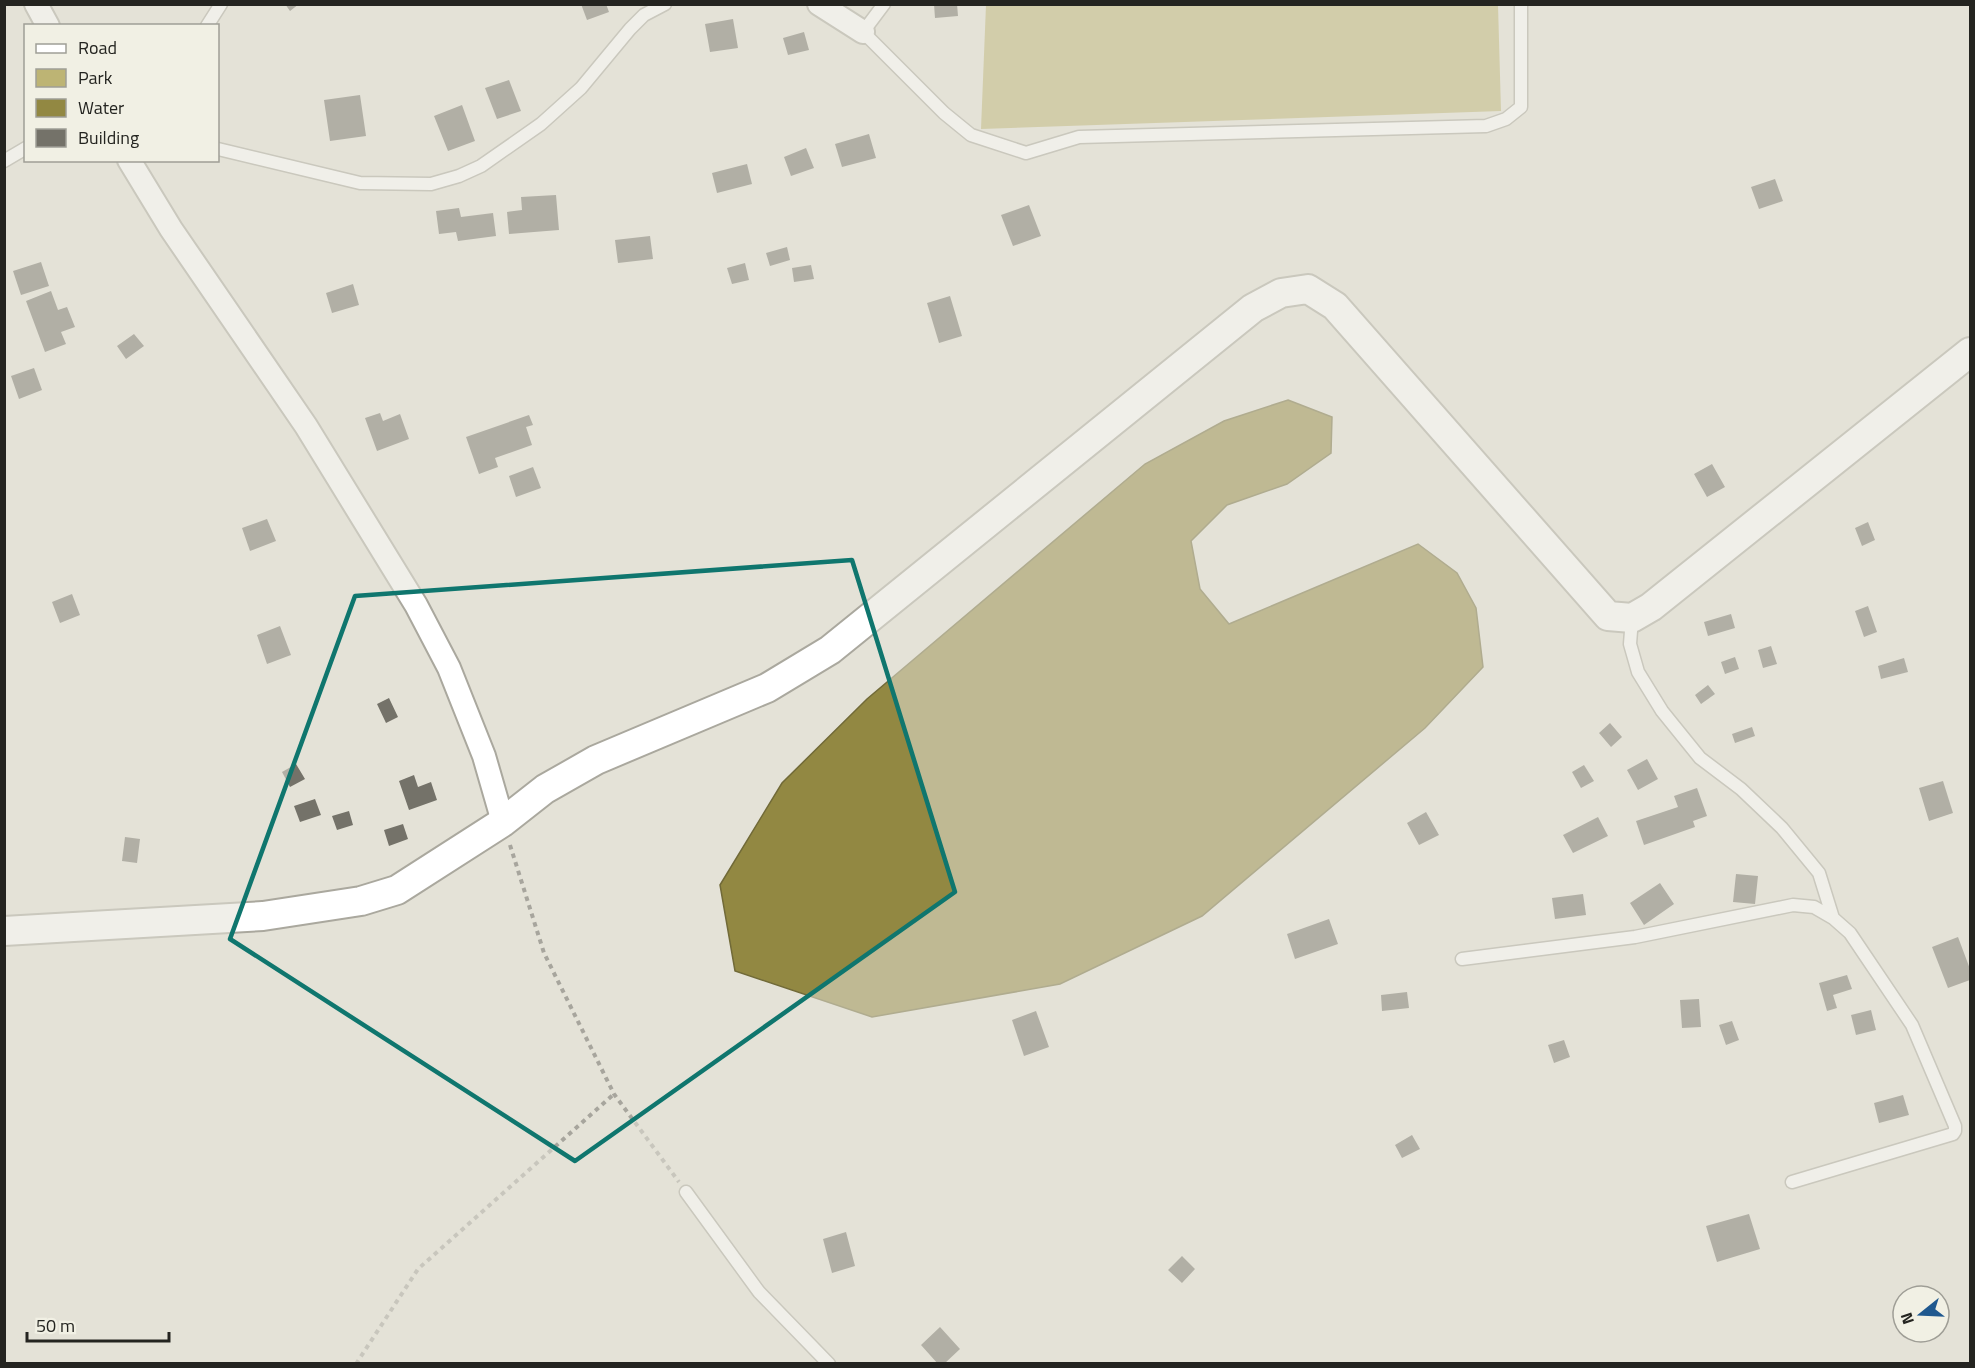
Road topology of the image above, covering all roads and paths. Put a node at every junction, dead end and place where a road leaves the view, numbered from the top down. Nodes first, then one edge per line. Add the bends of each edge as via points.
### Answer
1 (36, 4) edge
2 (221, 4) edge
3 (665, 4) edge
4 (819, 4) edge
5 (884, 4) edge
6 (1521, 4) edge
7 (47, 24) edge
8 (208, 24) edge
9 (863, 32) junction
10 (24, 149) edge
11 (219, 149) edge
12 (4, 161) edge
13 (130, 162) edge
14 (1971, 352) edge
15 (1632, 618) junction
16 (503, 822) junction
17 (1833, 918) junction
18 (4, 931) edge
19 (1462, 959) dead end
20 (614, 1094) junction
21 (1792, 1182) dead end
22 (686, 1192) joint
23 (356, 1364) edge
24 (829, 1364) edge

1 - 7 street
2 - 8 lane
3 - 11 lane via 644,15 581,88 541,124 481,166 459,176 431,184 360,183
4 - 9 street
5 - 9 lane
6 - 9 lane via 1521,107 1506,119 1486,126 1079,136 1026,153 971,135
10 - 12 lane
13 - 16 street via 171,229 306,426 416,605 449,668 484,756
14 - 15 street via 1651,607
15 - 16 street via 1608,616 1335,306 1308,289 1281,293 1253,308 830,650 767,688 596,760 545,789
15 - 17 lane via 1630,644 1638,672 1662,711 1700,758 1742,789 1782,828 1819,873
16 - 18 street via 397,890 361,901 263,916
16 - 20 path via 544,953
17 - 19 lane via 1814,907 1793,905 1635,937
17 - 21 lane via 1850,933 1912,1025 1955,1131
20 - 22 path
20 - 23 path via 418,1269
22 - 24 lane via 759,1292

